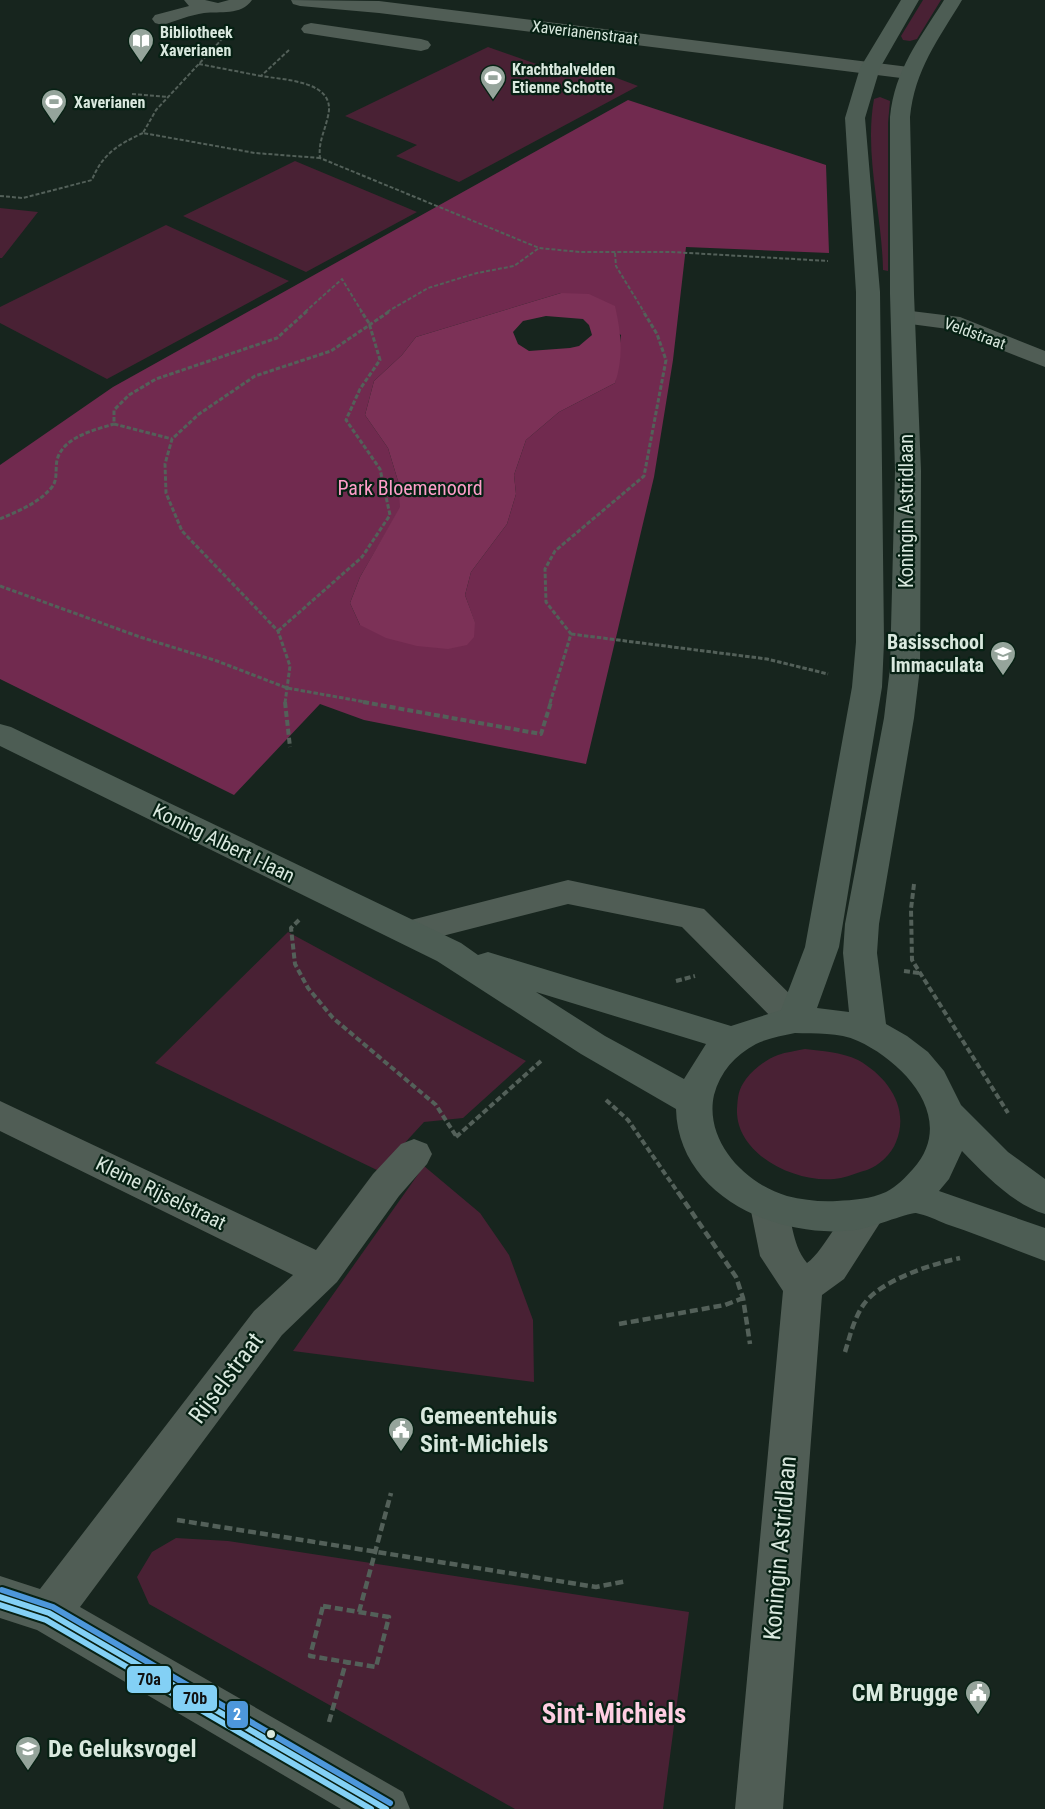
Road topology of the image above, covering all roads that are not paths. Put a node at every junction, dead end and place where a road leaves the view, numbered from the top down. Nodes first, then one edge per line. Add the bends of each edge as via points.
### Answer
1 (173, 0) edge
2 (243, 0) edge
3 (300, 0) edge
4 (910, 0) edge
5 (952, 0) edge
6 (199, 4) edge
7 (311, 29) road end
8 (421, 45) dead end
9 (870, 68) junction
10 (909, 73) junction
11 (903, 317) junction
12 (1045, 360) edge
13 (0, 734) edge
14 (411, 932) junction
15 (449, 952) junction
16 (795, 1020) junction
17 (869, 1031) junction
18 (734, 1040) junction
19 (693, 1101) junction
20 (947, 1113) junction
21 (0, 1115) edge
22 (432, 1148) road end
23 (910, 1196) junction
24 (1045, 1199) edge
25 (769, 1206) junction
26 (866, 1215) junction
27 (1045, 1245) edge
28 (323, 1270) junction
29 (803, 1287) junction
30 (0, 1597) edge
31 (49, 1613) junction
32 (386, 1809) edge
33 (759, 1809) edge

1 - 6 street via 162,19
2 - 6 street via 226,8
3 - 9 street, Xaverianenstraat
4 - 9 main road, Koningin Astridlaan
5 - 10 main road, Koningin Astridlaan
7 - 8 street
9 - 10 street, Xaverianenstraat
9 - 16 main road, Koningin Astridlaan via 855,118 868,292 867,687 822,947
10 - 11 main road, Koningin Astridlaan via 900,117
11 - 12 street, Veldstraat via 952,322
11 - 17 main road, Koningin Astridlaan via 908,471 906,645 899,718 862,924 860,953
13 - 14 main road, Koning Albert I-laan
14 - 15 main road, Koning Albert I-laan
14 - 16 street via 568,892 692,917
15 - 18 main road, Koning Albert I-laan
15 - 19 main road, Koning Albert I-laan via 593,1045
16 - 17 main road via 832,1022
16 - 18 main road via 762,1027
17 - 20 main road via 906,1052 920,1066 933,1080
18 - 19 main road via 706,1067
19 - 25 main road via 696,1131 710,1161 735,1186
20 - 23 main road via 948,1136 942,1159 930,1179
20 - 24 main road via 996,1162
21 - 28 street, Kleine Rijselstraat
22 - 28 street, Rijselstraat via 386,1185
23 - 26 main road
23 - 27 main road
25 - 26 main road via 817,1218
25 - 29 street via 779,1256
26 - 29 street via 830,1268
28 - 31 street, Rijselstraat via 268,1323
29 - 33 street, Koningin Astridlaan
30 - 31 street
31 - 32 street

